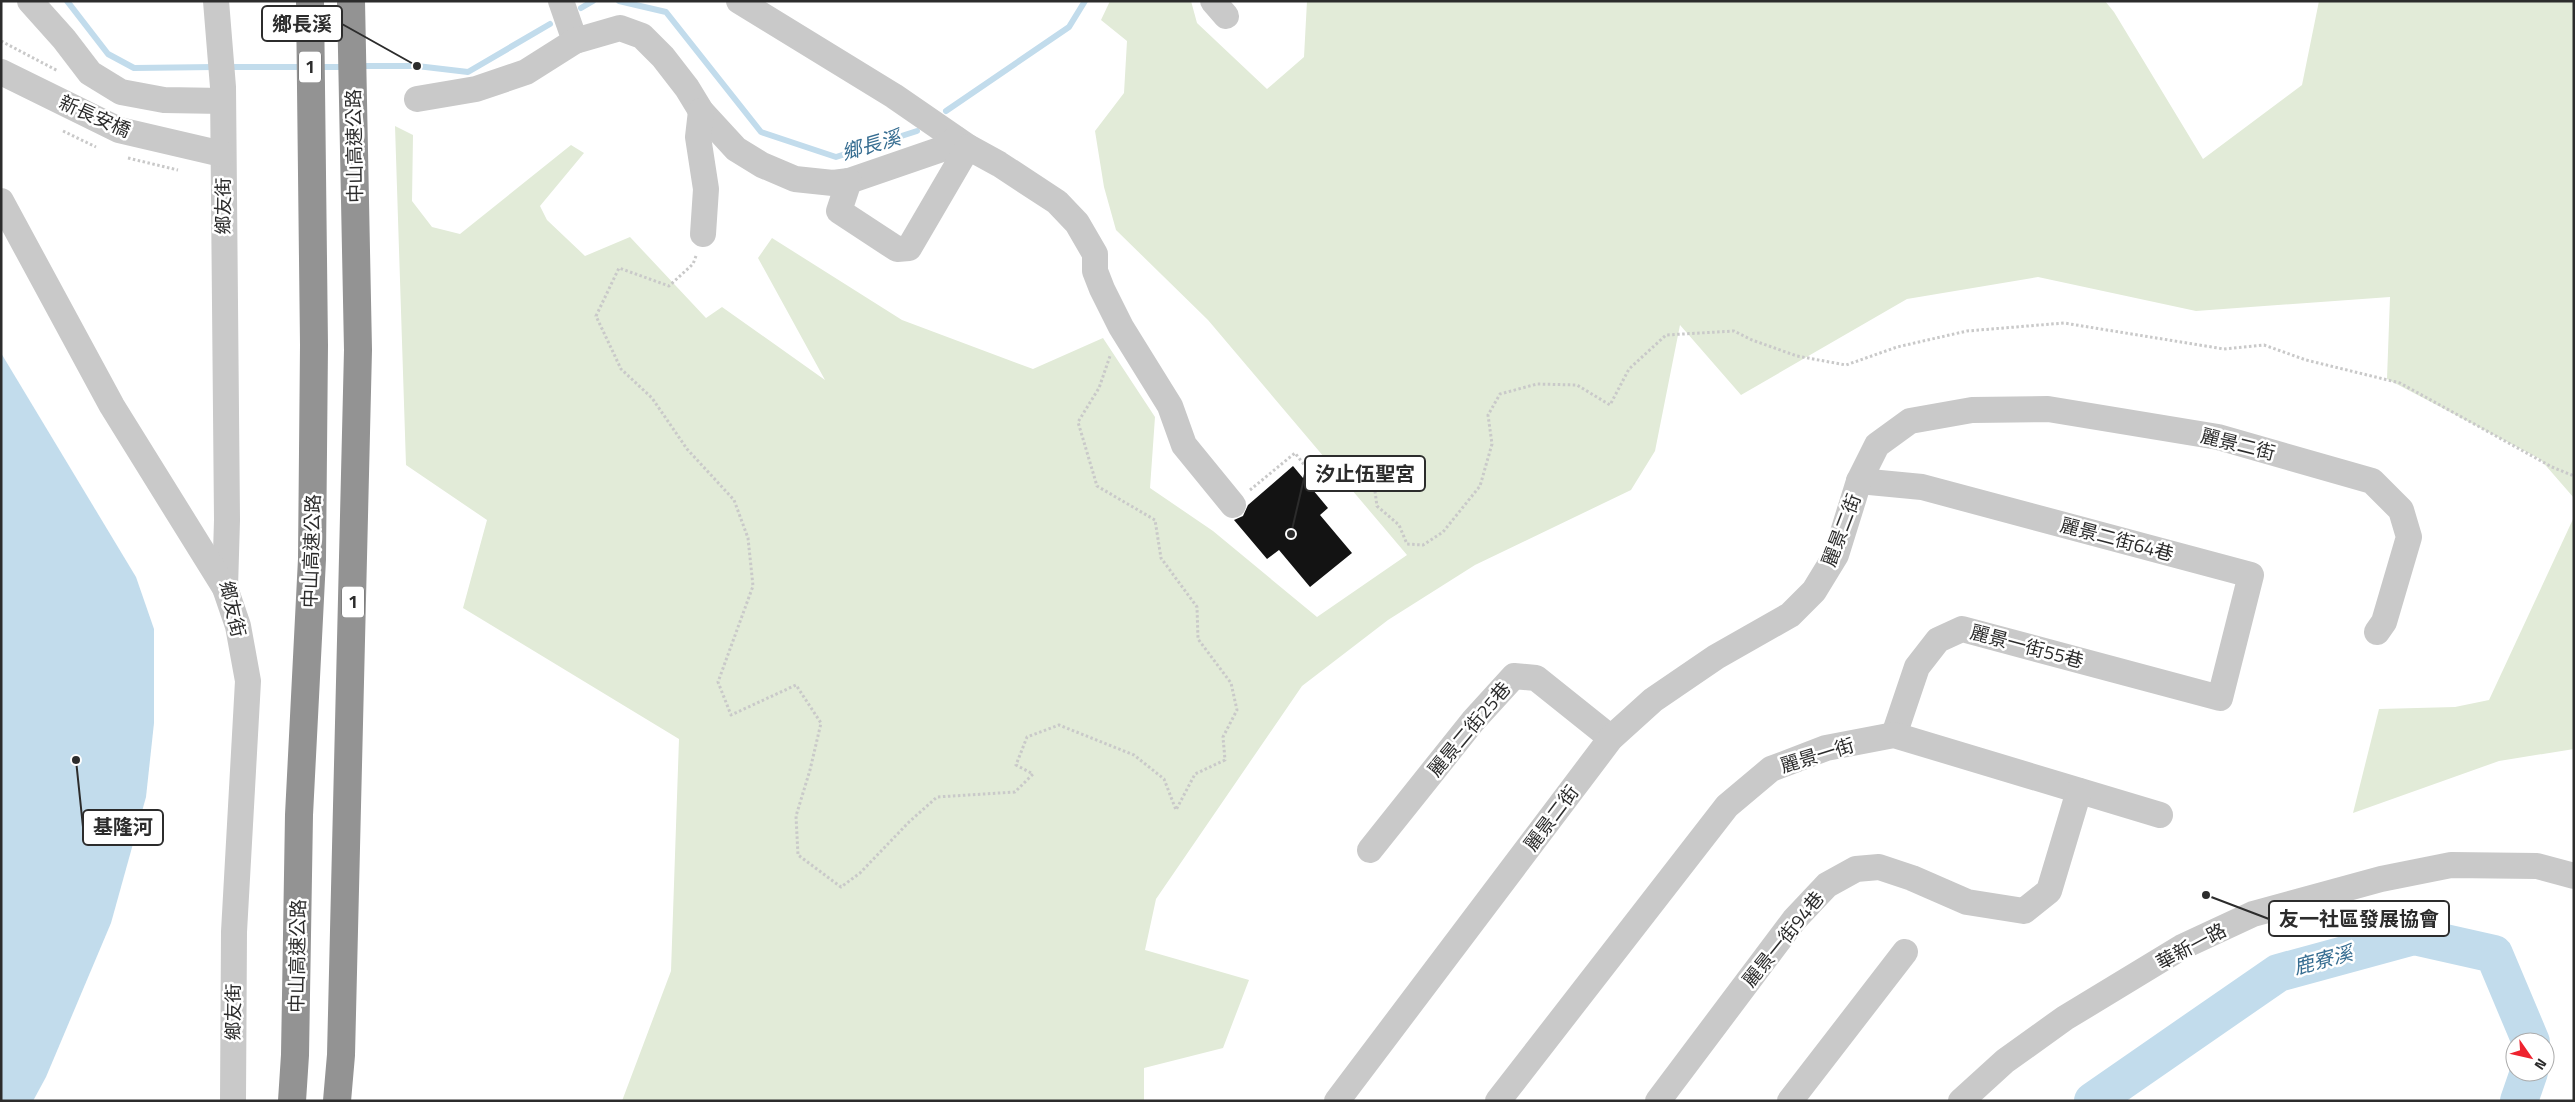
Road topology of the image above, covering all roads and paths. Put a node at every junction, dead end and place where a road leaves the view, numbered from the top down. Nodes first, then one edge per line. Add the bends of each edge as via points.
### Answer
1 (30, 1) edge
2 (216, 1) edge
3 (310, 1) edge
4 (351, 1) edge
5 (561, 1) edge
6 (739, 1) edge
7 (575, 41) junction
8 (1, 72) edge
9 (223, 94) junction
10 (417, 98) dead end
11 (701, 111) junction
12 (962, 143) junction
13 (222, 154) junction
14 (849, 181) junction
15 (1, 201) edge
16 (703, 234) joint
17 (1121, 327) junction
18 (2574, 476) edge
19 (1859, 481) junction
20 (1232, 505) joint
21 (225, 588) junction
22 (2377, 632) dead end
23 (2220, 698) joint
24 (1894, 735) junction
25 (1611, 738) junction
26 (2080, 791) junction
27 (2160, 815) dead end
28 (1370, 850) dead end
29 (2574, 876) edge
30 (1905, 952) dead end
31 (233, 1101) edge
32 (292, 1101) edge
33 (337, 1101) edge
34 (1337, 1101) edge
35 (1498, 1101) edge
36 (1658, 1101) edge
37 (1790, 1101) edge
38 (1961, 1101) edge

1 - 9 street via 90,74 121,92 164,100
2 - 9 street, 鄉友街
3 - 32 highway, 中山高速公路 / 1 via 314,345 312,559 299,815
4 - 33 highway, 中山高速公路 / 1 via 358,350 341,1055
5 - 7 street
6 - 12 street via 894,96
7 - 10 street via 526,72 476,89
7 - 11 street via 620,28 642,36 663,57
8 - 13 street, 新長安橋 via 119,130
9 - 13 street, 鄉友街
11 - 14 street via 736,150 762,165 795,179 833,183
11 - 16 street via 698,137 706,189
12 - 14 street
12 - 14 street via 910,248 897,249 839,211
12 - 17 street via 1057,202 1077,223 1095,254 1095,270
13 - 21 street, 鄉友街
15 - 21 street via 112,406
16 - 17 path via 693,264 669,286 619,268 596,316 621,369 652,398 687,448 734,500 748,538 753,586 718,682 731,715 796,685 820,723 796,816 798,855 841,887 860,873 937,797 1015,792 1033,774 1016,765 1027,737 1058,725 1134,755 1164,779 1176,810 1195,774 1225,760 1223,737 1237,710 1231,683 1198,639 1197,607 1161,558 1156,520 1097,486 1078,422 1099,388
17 - 20 street via 1170,406 1184,445
18 - 20 path via 2400,383 2306,360 2264,345 2224,349 2064,322 1967,331 1897,346 1846,365 1797,356 1734,331 1666,335 1629,370 1610,405 1577,385 1537,384 1500,394 1488,415 1492,444 1480,486 1443,532 1423,545 1408,544 1399,526 1377,506 1374,484 1320,485 1295,453
19 - 22 street, 麗景二街 via 1877,445 1910,421 1972,410 2048,409 2218,437 2372,481 2401,510 2409,537 2384,622
19 - 23 street, 麗景二街64巷 via 1922,487 2251,575
19 - 25 street, 麗景二街 via 1836,555 1814,591 1790,615 1716,657 1653,700
21 - 31 street, 鄉友街 via 238,626 248,681 234,932
23 - 24 street, 麗景一街55巷 via 1962,628 1938,640 1917,667
24 - 26 street, 麗景一街
24 - 35 street, 麗景一街 via 1826,748 1771,769 1727,806
25 - 28 street, 麗景二街25巷 via 1536,678 1514,676 1473,721
25 - 34 street, 麗景二街
26 - 27 street, 麗景一街
26 - 36 street, 麗景一街94巷 via 2049,891 2024,910 1967,902 1912,878 1879,868 1856,868 1827,885 1794,920
29 - 38 street, 華新一路 via 2537,866 2451,865 2371,882 2254,914 2182,948 2065,1018 2005,1061
30 - 37 street

